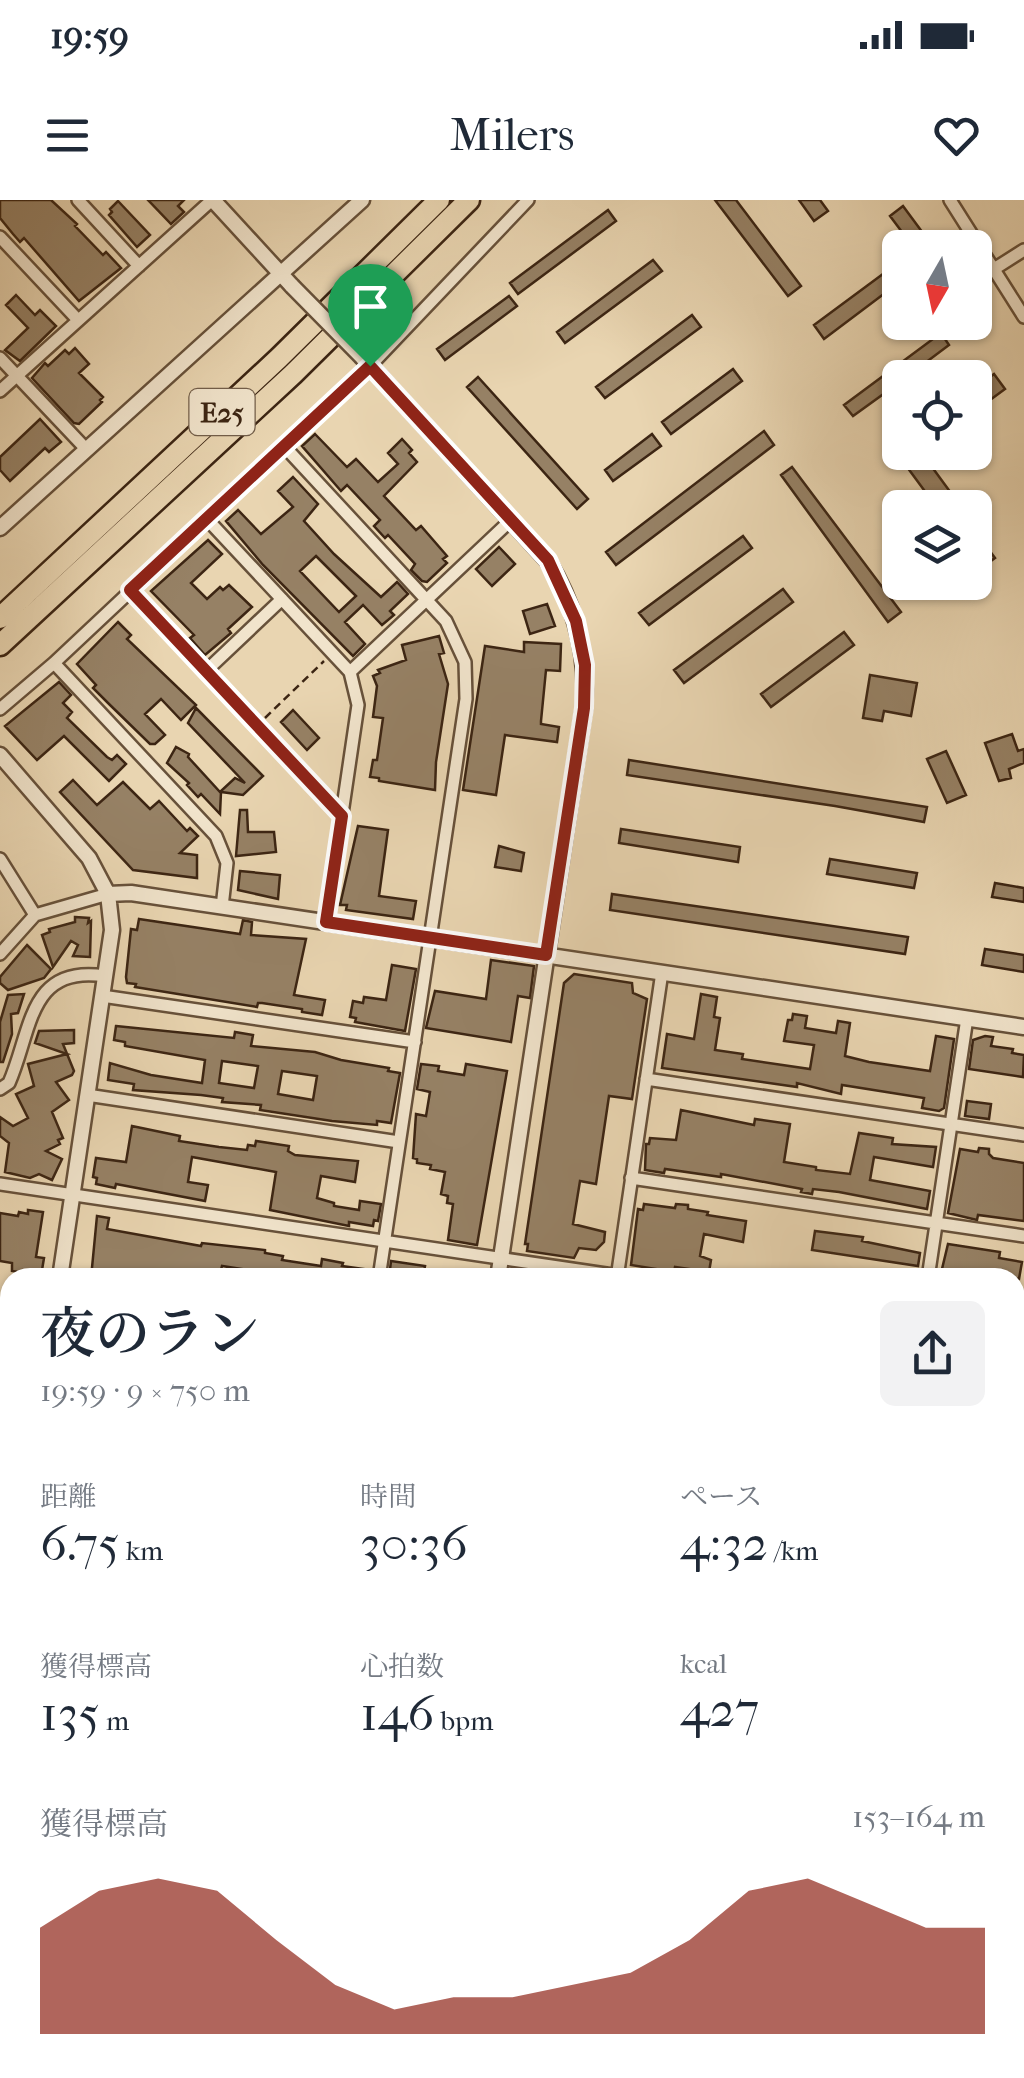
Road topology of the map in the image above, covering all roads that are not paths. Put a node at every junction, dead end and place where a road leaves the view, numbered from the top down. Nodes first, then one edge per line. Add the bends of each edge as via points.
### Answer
1 (78, 200) edge
2 (212, 200) edge
3 (362, 200) edge
4 (439, 200) edge
5 (468, 200) edge
6 (528, 200) edge
7 (950, 200) edge
8 (0, 237) edge
9 (1024, 250) edge
10 (139, 266) junction
11 (994, 269) junction
12 (280, 274) junction
13 (1024, 317) edge
14 (78, 320) junction
15 (0, 358) edge
16 (366, 362) junction
17 (16, 376) junction
18 (0, 391) edge
19 (284, 446) junction
20 (86, 449) junction
21 (206, 518) junction
22 (512, 519) junction
23 (0, 528) edge
24 (130, 590) junction
25 (282, 598) junction
26 (425, 601) junction
27 (0, 618) edge
28 (0, 645) edge
29 (54, 662) junction
30 (206, 671) junction
31 (350, 672) junction
32 (0, 709) edge
33 (0, 755) edge
34 (342, 816) junction
35 (0, 859) edge
36 (108, 894) junction
37 (222, 906) junction
38 (35, 916) junction
39 (326, 922) junction
40 (430, 937) junction
41 (0, 954) edge
42 (546, 955) junction
43 (662, 972) junction
44 (105, 976) junction
45 (102, 996) junction
46 (967, 1018) junction
47 (1024, 1026) edge
48 (414, 1042) junction
49 (646, 1079) junction
50 (0, 1090) edge
51 (88, 1095) junction
52 (951, 1124) junction
53 (1024, 1135) edge
54 (399, 1142) junction
55 (631, 1178) junction
56 (0, 1184) edge
57 (72, 1194) junction
58 (936, 1223) junction
59 (1024, 1236) edge
60 (384, 1243) junction
61 (501, 1259) junction
62 (61, 1268) edge
63 (380, 1268) edge
64 (500, 1268) edge
65 (562, 1268) edge
66 (618, 1268) edge
67 (929, 1268) edge

1 - 10 street
2 - 10 street
2 - 12 street
3 - 12 street
4 - 27 highway, E25
5 - 28 highway, E25
6 - 16 street
7 - 11 street
8 - 14 street
9 - 11 street
10 - 14 street
11 - 13 street
12 - 16 street, bridge
12 - 20 street
14 - 17 street
15 - 17 street
16 - 19 street
16 - 22 street
17 - 18 street
17 - 20 street
19 - 21 street
19 - 26 street
20 - 23 street
21 - 24 street
21 - 25 street
22 - 26 street
22 - 42 street via 560,580 585,665
24 - 29 street
24 - 30 street
25 - 30 street
25 - 31 street
26 - 31 street
26 - 40 street via 456,640 467,682
29 - 32 street
29 - 37 street via 216,836 226,863
30 - 34 street
31 - 34 street via 358,705
33 - 36 street via 89,858
34 - 39 street
35 - 38 street
36 - 37 street
36 - 38 street
36 - 44 street via 112,930
37 - 39 street
38 - 41 street
39 - 40 street
40 - 42 street
40 - 48 street
42 - 43 street
42 - 61 street
43 - 46 street
43 - 49 street
44 - 45 street
44 - 50 street via 84,973 43,993 9,1083
45 - 48 street
45 - 51 street
46 - 47 street
46 - 52 street
48 - 54 street
49 - 52 street
49 - 55 street
51 - 54 street
51 - 57 street
52 - 53 street
52 - 58 street
54 - 60 street
55 - 58 street
55 - 66 street
56 - 57 street
57 - 60 street
57 - 62 street
58 - 59 street
58 - 67 street
60 - 61 street
60 - 63 street
61 - 64 street
61 - 65 street

